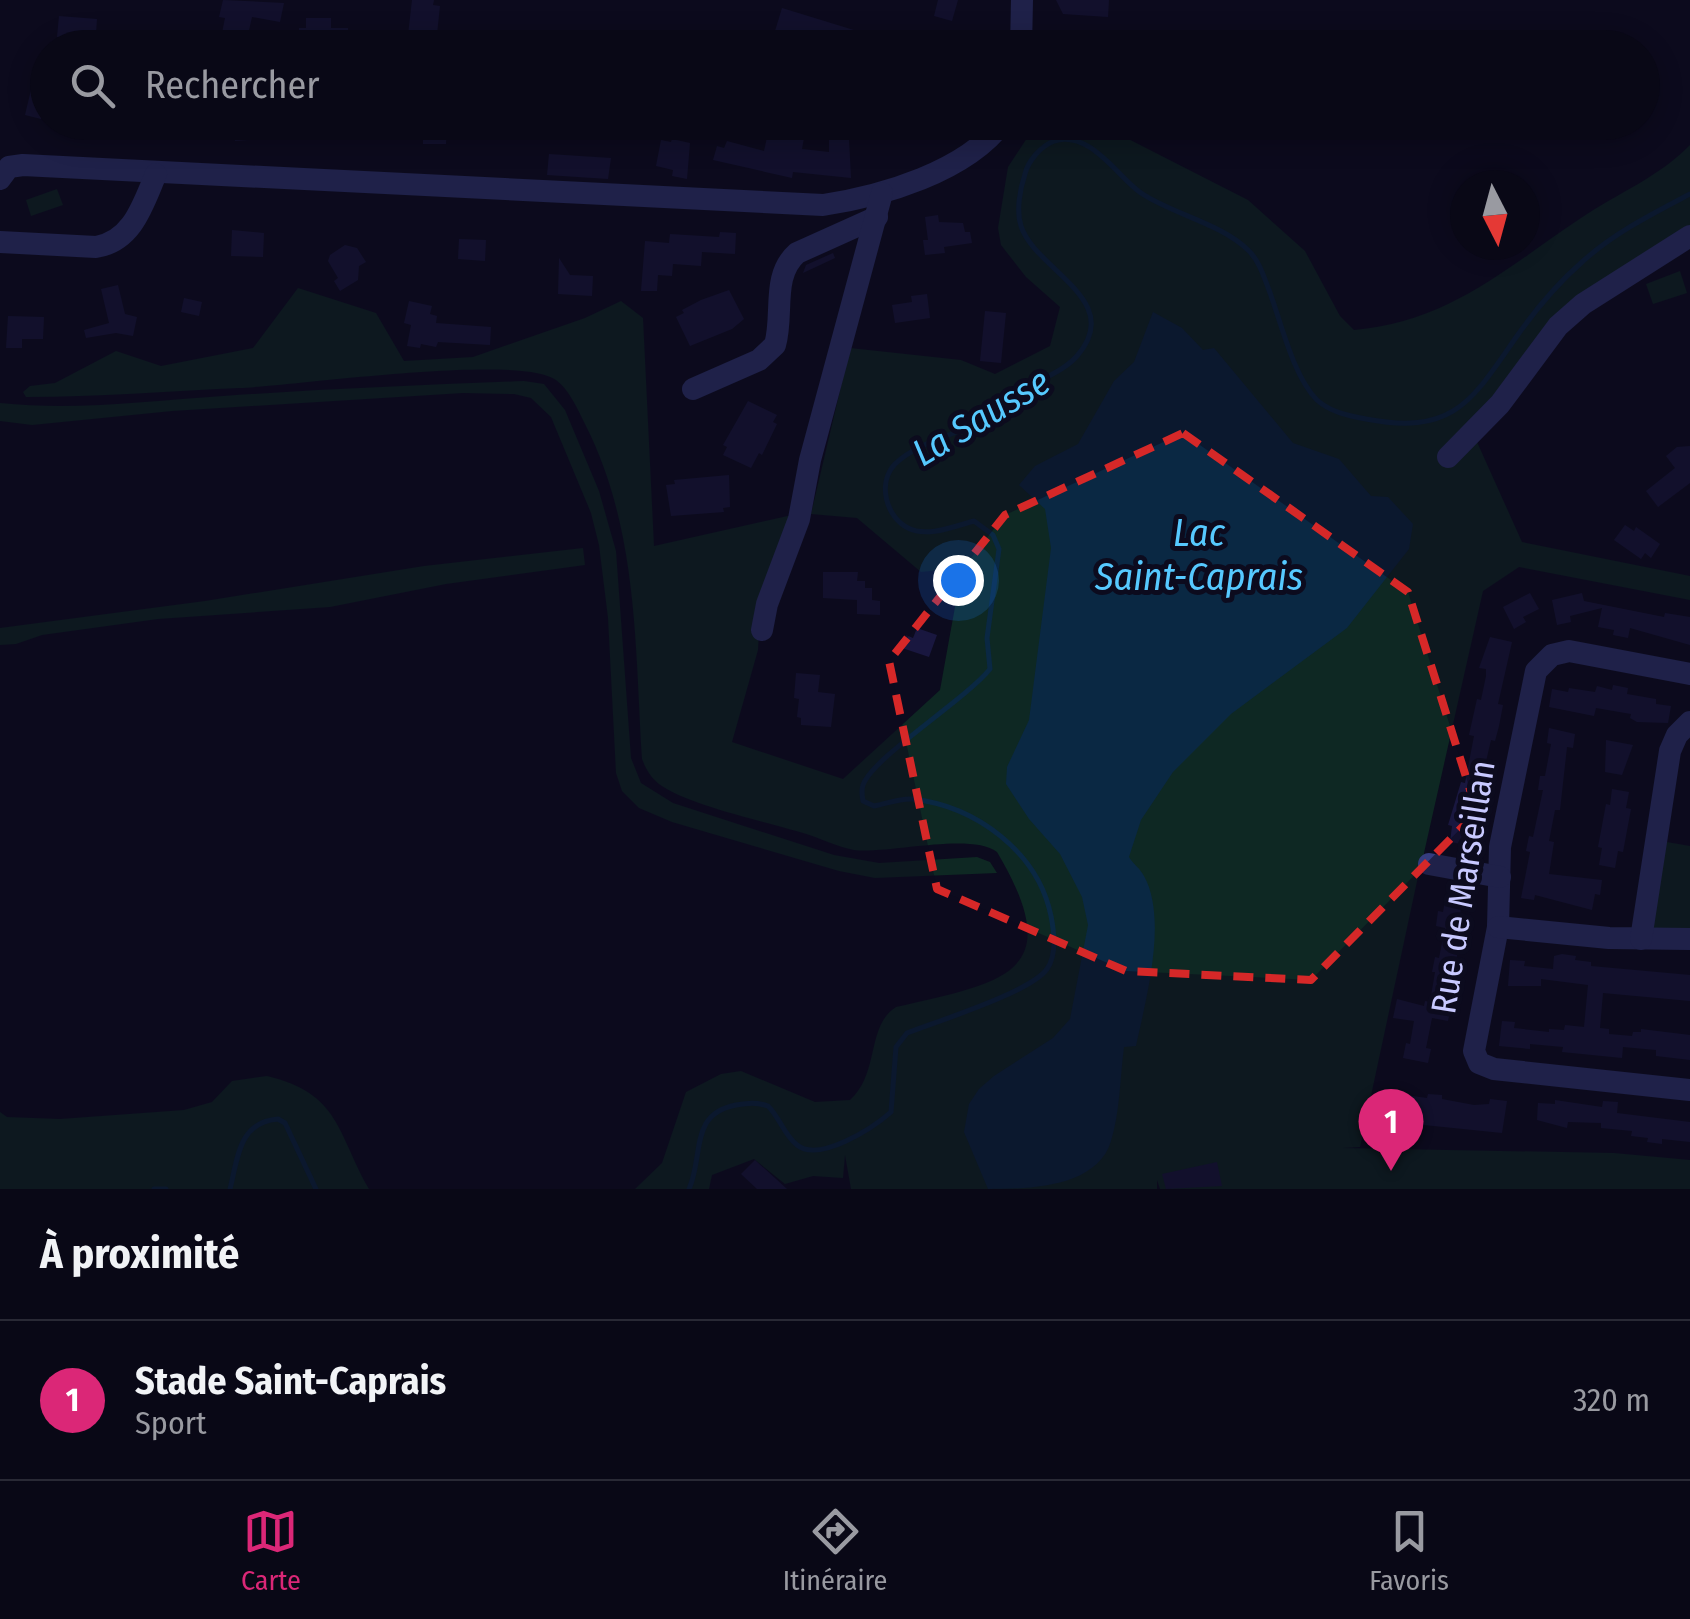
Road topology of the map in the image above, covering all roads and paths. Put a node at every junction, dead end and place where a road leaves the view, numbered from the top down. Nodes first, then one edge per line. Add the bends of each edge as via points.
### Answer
1 (1022, 0) edge
2 (1022, 30) edge
3 (988, 140) edge
4 (3, 170) edge
5 (156, 174) junction
6 (882, 193) junction
7 (877, 217) junction
8 (1690, 236) edge
9 (0, 242) edge
10 (693, 389) dead end
11 (1448, 457) dead end
12 (762, 630) dead end
13 (1690, 674) edge
14 (1690, 722) edge
15 (1429, 864) dead end
16 (1500, 877) junction
17 (1498, 927) junction
18 (1690, 939) edge
19 (1640, 940) junction
20 (1690, 1090) edge

1 - 2 street
3 - 6 street
4 - 5 street via 23,165
5 - 6 street via 800,206
5 - 9 street via 132,227 110,245
6 - 7 street
7 - 10 street via 788,260 775,345 759,360
7 - 12 street
8 - 11 street via 1558,326 1500,404
13 - 16 street, Rue de Marseillan via 1569,651 1541,664 1500,847
14 - 19 street via 1670,751
15 - 16 street
16 - 17 street, Rue de Marseillan
17 - 19 street
17 - 20 street, Rue de Marseillan via 1474,1042 1479,1063
18 - 19 street

